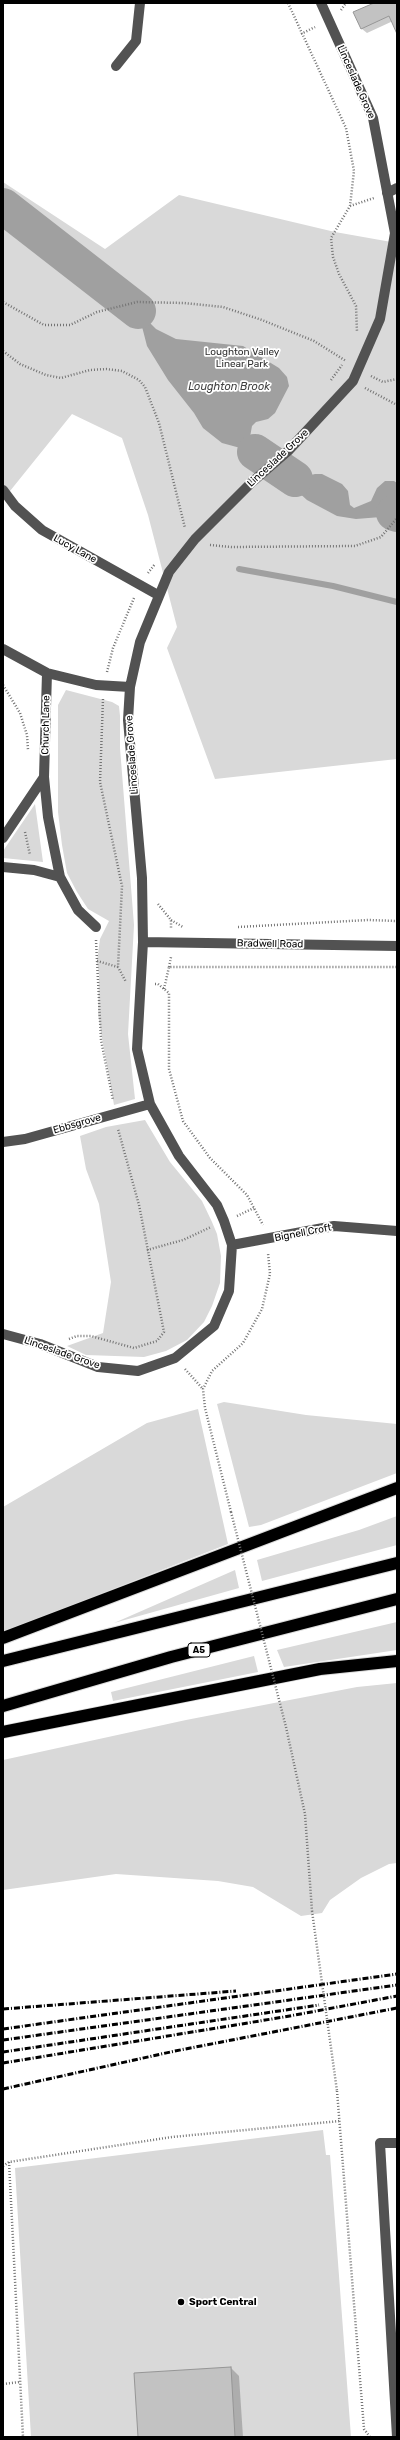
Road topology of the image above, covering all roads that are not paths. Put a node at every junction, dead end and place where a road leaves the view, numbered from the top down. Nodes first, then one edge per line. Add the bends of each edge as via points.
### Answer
1 (140, 3) edge
2 (321, 3) edge
3 (116, 66) dead end
4 (397, 188) edge
5 (387, 193) junction
6 (3, 490) edge
7 (158, 595) junction
8 (3, 649) edge
9 (47, 673) junction
10 (130, 687) junction
11 (44, 777) junction
12 (3, 838) edge
13 (3, 867) edge
14 (60, 877) junction
15 (96, 927) road end
16 (143, 942) junction
17 (397, 946) edge
18 (150, 1104) junction
19 (3, 1142) edge
20 (397, 1231) edge
21 (232, 1245) junction
22 (3, 1334) edge
23 (397, 1488) edge
24 (397, 1563) edge
25 (397, 1599) edge
26 (3, 1638) edge
27 (397, 1661) edge
28 (3, 1662) edge
29 (3, 1706) edge
30 (3, 1732) edge
31 (397, 2142) edge
32 (397, 2437) edge

1 - 3 street via 136,41
2 - 5 street, Linceslade Grove via 373,118
4 - 5 street
5 - 7 street, Linceslade Grove via 395,233 394,242 380,319 353,381 308,432 251,483 195,539 170,572
6 - 7 street, Lucy Lane via 42,530
7 - 10 street, Linceslade Grove via 140,642
8 - 9 street
9 - 10 street via 96,685
9 - 11 street, Church Lane
10 - 16 street, Linceslade Grove via 128,720 142,878
11 - 12 street
11 - 14 street, Church Lane via 48,817
13 - 14 street via 34,870
14 - 15 street, Church Lane via 78,910
16 - 17 street, Bradwell Road
16 - 18 street, Linceslade Grove via 137,1049
18 - 19 street, Ebbsgrove via 26,1139
18 - 21 street, Linceslade Grove via 179,1156 217,1205
20 - 21 street, Bignell Croft via 334,1226
21 - 22 street, Linceslade Grove via 229,1291 214,1326 175,1358 138,1371 98,1367 40,1344
23 - 26 highway
24 - 28 highway
25 - 29 highway, A5 via 171,1657
27 - 30 highway via 320,1669
31 - 32 street via 380,2143

